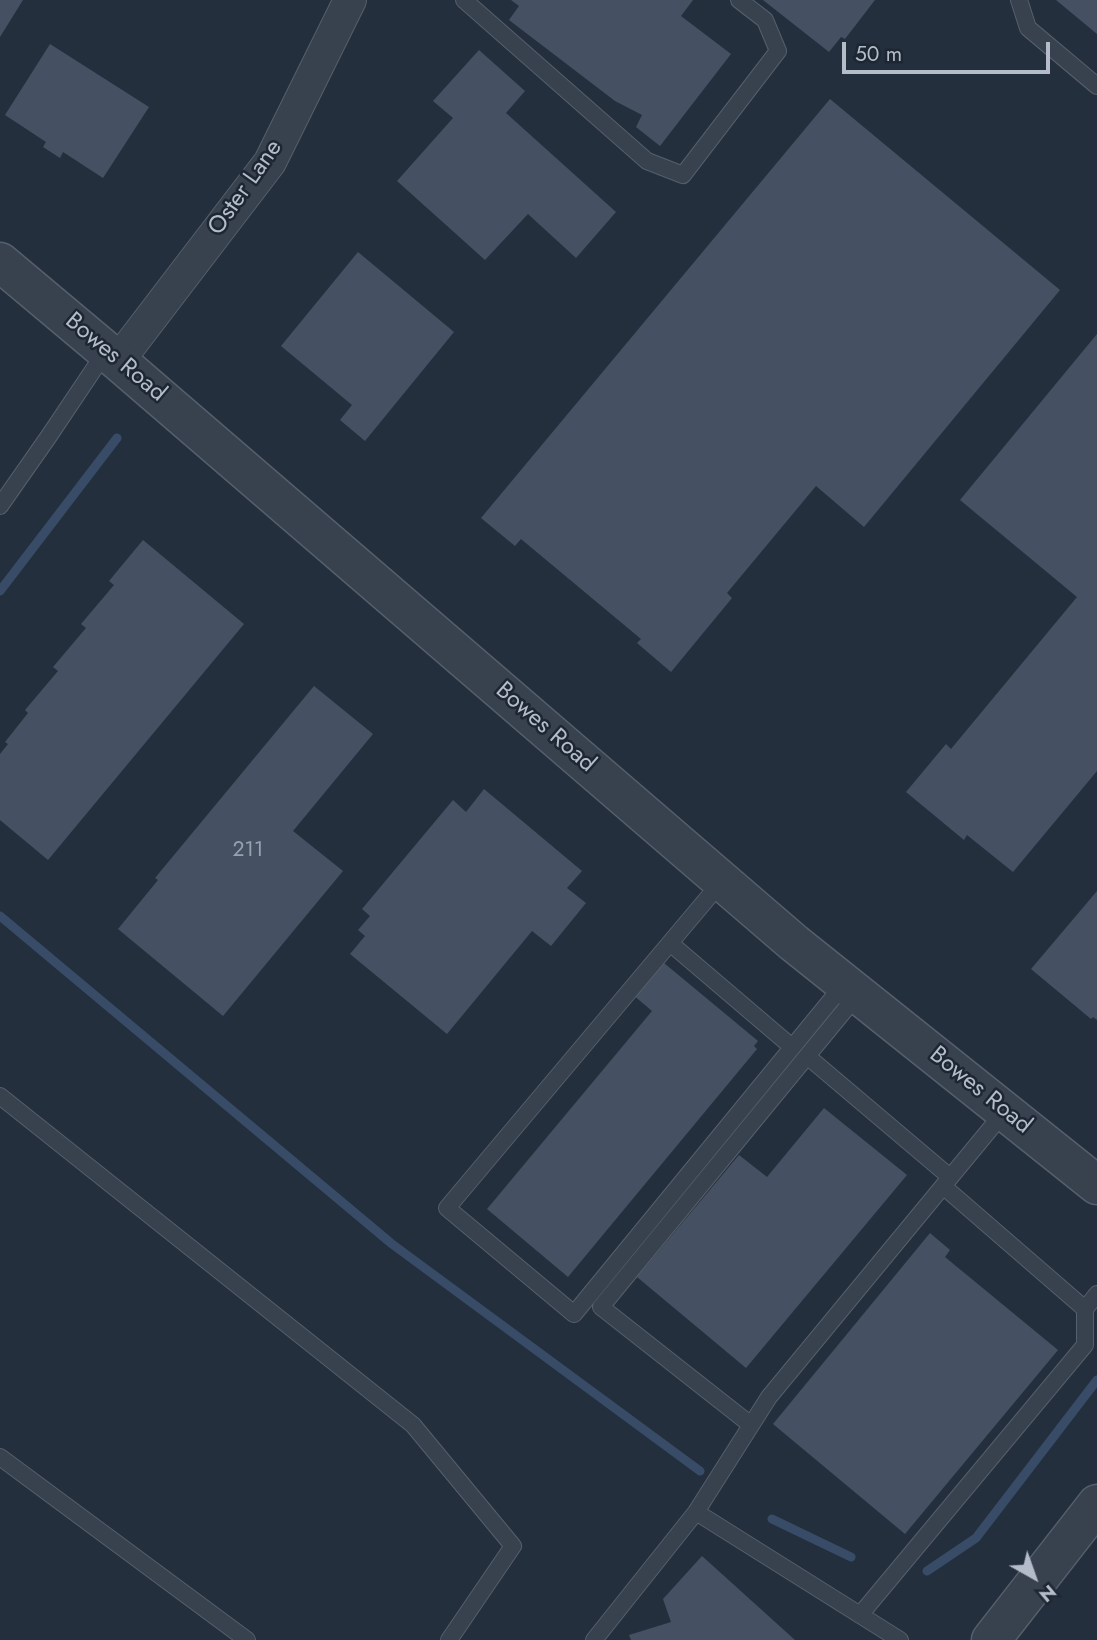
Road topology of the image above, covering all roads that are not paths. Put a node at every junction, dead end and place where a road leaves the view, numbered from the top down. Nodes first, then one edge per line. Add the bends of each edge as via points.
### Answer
1 (350, 0) edge
2 (464, 0) edge
3 (739, 0) edge
4 (1019, 0) edge
5 (1097, 86) edge
6 (0, 262) edge
7 (112, 356) junction
8 (0, 506) edge
9 (722, 881) junction
10 (670, 943) junction
11 (852, 989) junction
12 (792, 1047) junction
13 (807, 1056) junction
14 (0, 1096) edge
15 (1005, 1111) junction
16 (947, 1181) junction
17 (1097, 1185) edge
18 (1097, 1294) edge
19 (1085, 1309) junction
20 (751, 1425) junction
21 (0, 1457) edge
22 (1097, 1504) edge
23 (696, 1513) junction
24 (860, 1615) junction
25 (890, 1638) edge
26 (247, 1640) edge
27 (449, 1640) edge
28 (594, 1640) edge
29 (991, 1640) edge

1 - 7 street, Oster Lane via 270,162
2 - 3 lane via 647,160 683,175 778,51 765,20
4 - 5 lane via 1028,28
6 - 7 street, Bowes Road
7 - 8 lane
7 - 9 street, Bowes Road
9 - 10 lane
9 - 11 street, Bowes Road
10 - 12 lane
10 - 12 lane via 447,1208 574,1314
11 - 12 lane
11 - 13 lane
11 - 15 street, Bowes Road
13 - 16 lane
13 - 20 lane via 601,1307
14 - 27 lane via 422,1435 513,1546
15 - 16 lane
15 - 17 street, Bowes Road
16 - 19 lane
16 - 20 lane via 769,1397
18 - 19 lane
19 - 24 lane via 1085,1345
20 - 23 lane
21 - 26 lane
22 - 29 street
23 - 24 lane
23 - 28 lane
24 - 25 lane

